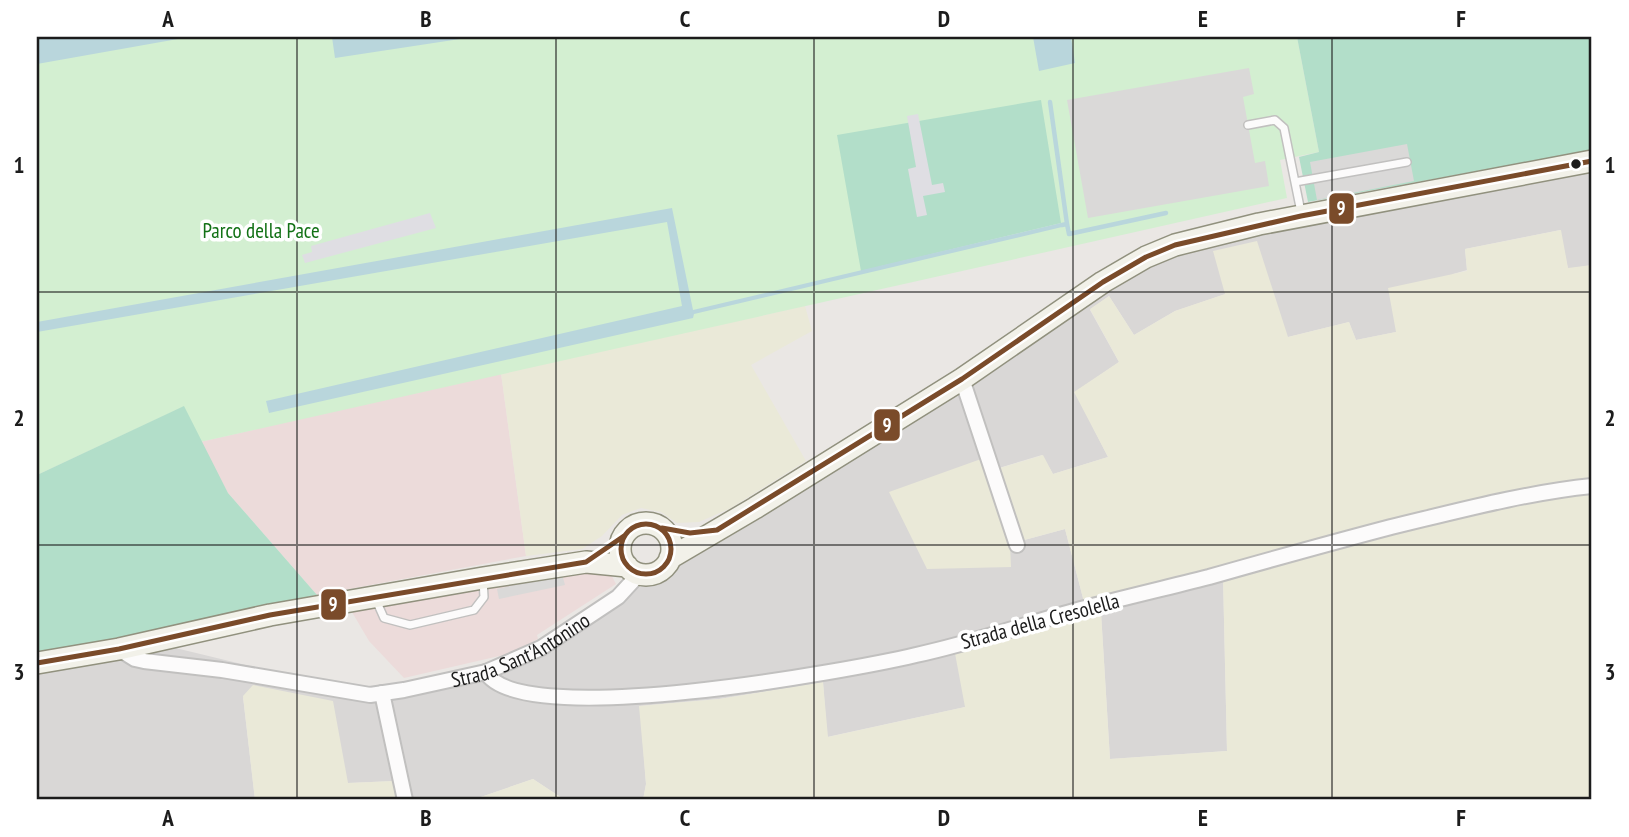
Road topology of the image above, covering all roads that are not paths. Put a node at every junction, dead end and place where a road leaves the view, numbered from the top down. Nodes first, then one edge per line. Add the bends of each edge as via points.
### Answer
1 (1248, 125) dead end
2 (1592, 161) edge
3 (1406, 162) dead end
4 (1295, 182) junction
5 (1301, 216) junction
6 (962, 379) junction
7 (1592, 486) edge
8 (662, 528) junction
9 (717, 530) junction
10 (624, 536) junction
11 (1017, 545) dead end
12 (670, 558) junction
13 (586, 562) junction
14 (633, 570) junction
15 (483, 578) junction
16 (376, 596) junction
17 (119, 649) junction
18 (37, 663) edge
19 (486, 672) junction
20 (382, 693) junction
21 (405, 800) edge

1 - 4 lane via 1275,120 1284,128
2 - 5 main road, Strada Sant'Antonino
3 - 4 lane
4 - 5 lane
5 - 6 main road, Strada Sant'Antonino via 1175,244 1146,257
6 - 9 main road, Strada Sant'Antonino
6 - 11 street
7 - 19 street, Strada della Cresolella via 1510,498 1330,542 917,655 797,678 710,690 569,697 513,690 499,685
8 - 9 main road, Strada Sant'Antonino via 692,534
8 - 10 main road, Strada Sant'Antonino via 637,524
8 - 12 main road via 671,542
9 - 12 main road, Strada Sant'Antonino
10 - 13 main road, Strada Sant'Antonino
10 - 14 main road via 621,552
12 - 14 main road, Strada Sant'Antonino via 654,573
13 - 14 main road, Strada Sant'Antonino
13 - 15 main road, Strada Sant'Antonino
14 - 19 street, Strada Sant'Antonino via 618,597 541,648
15 - 16 main road, Strada Sant'Antonino
15 - 16 lane via 484,597 474,610 410,625 384,618
16 - 17 main road, Strada Sant'Antonino
17 - 18 main road, Strada Sant'Antonino
17 - 20 street, Strada Sant'Antonino via 144,661 370,695
19 - 20 street, Strada Sant'Antonino
20 - 21 street

